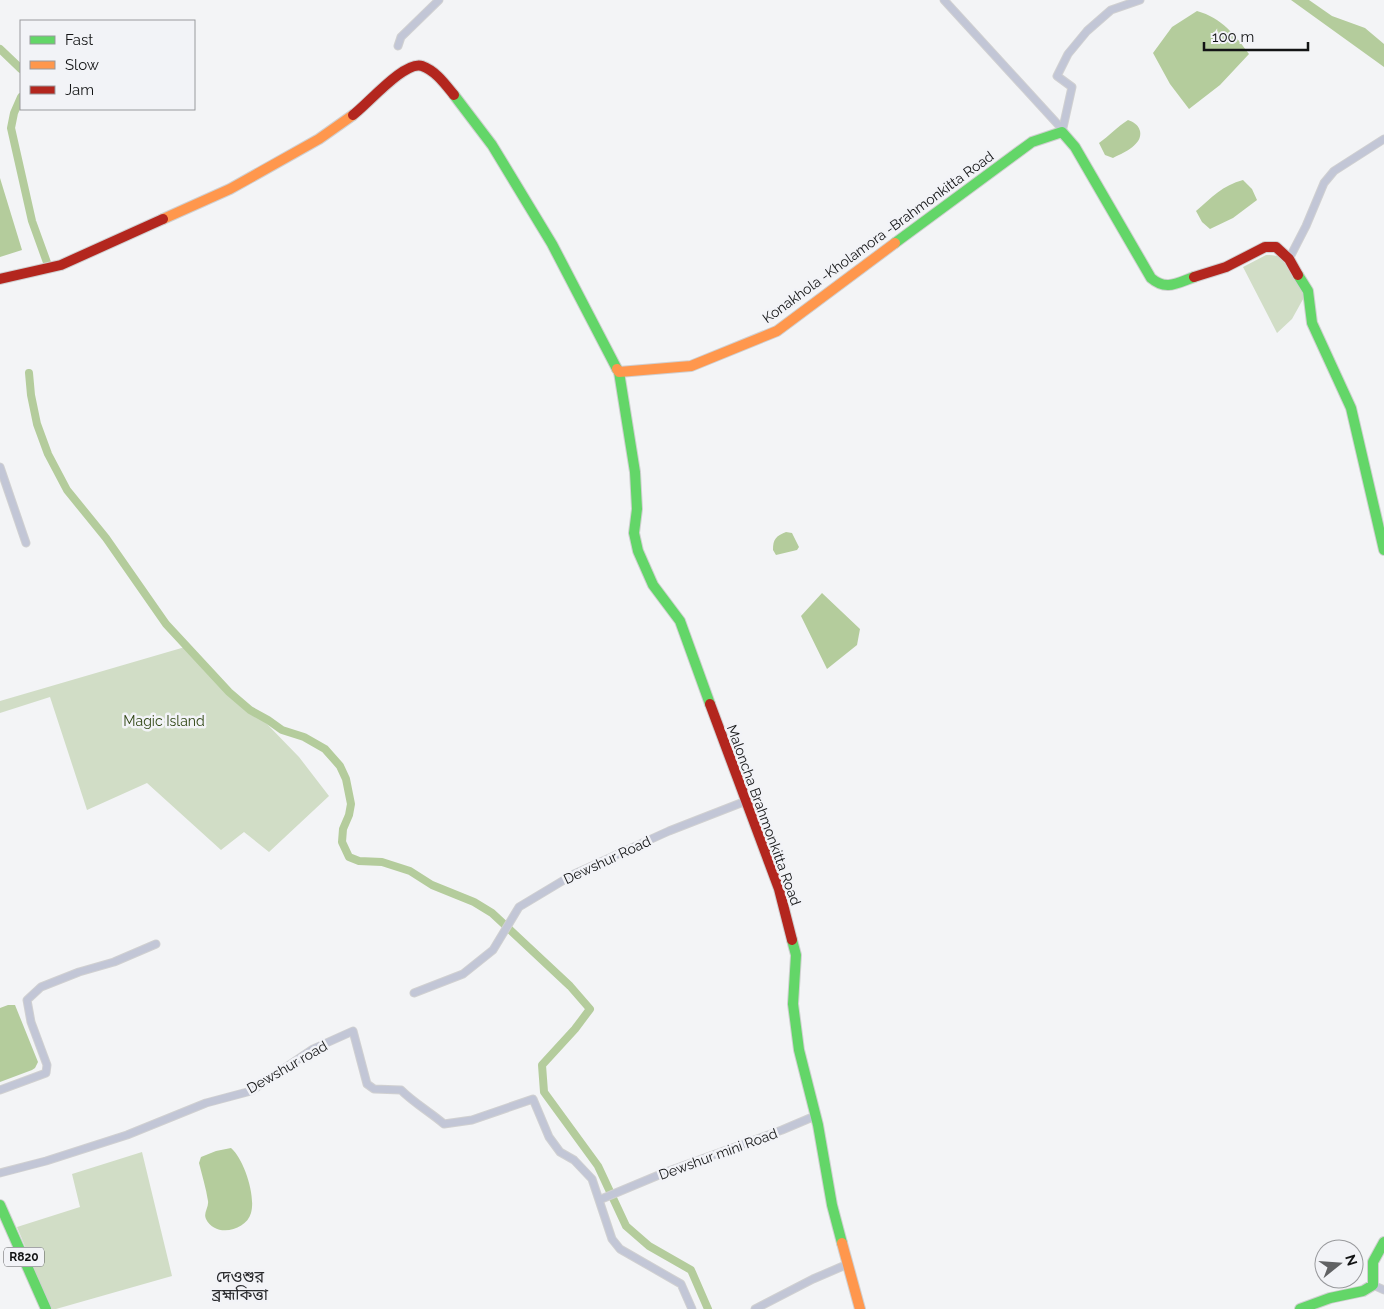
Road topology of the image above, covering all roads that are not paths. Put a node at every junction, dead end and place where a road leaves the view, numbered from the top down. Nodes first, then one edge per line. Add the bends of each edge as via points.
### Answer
1 (439, 0) edge
2 (944, 0) edge
3 (1140, 0) edge
4 (398, 46) dead end
5 (1062, 131) junction
6 (1384, 139) edge
7 (1289, 258) junction
8 (0, 278) edge
9 (619, 372) junction
10 (0, 468) edge
11 (26, 543) dead end
12 (1384, 550) edge
13 (746, 801) junction
14 (156, 944) dead end
15 (414, 993) dead end
16 (0, 1090) edge
17 (815, 1116) junction
18 (0, 1173) edge
19 (599, 1200) junction
20 (0, 1205) edge
21 (1384, 1242) edge
22 (848, 1264) junction
23 (1373, 1285) junction
24 (1384, 1290) edge
25 (46, 1309) edge
26 (692, 1309) edge
27 (755, 1309) edge
28 (860, 1309) edge
29 (1300, 1309) edge

1 - 4 street via 401,37
2 - 5 street
3 - 5 street via 1111,10 1068,54 1057,76 1072,86
5 - 7 main road via 1075,147 1151,278 1157,283 1167,286 1187,280 1226,267 1265,247 1276,247
5 - 9 main road, Konakhola -Kholamora -Brahmonkitta Road via 1032,142 777,331 691,366
6 - 7 street via 1334,171 1324,183
7 - 12 main road via 1308,291 1312,323 1351,408
8 - 9 main road via 61,265 230,189 319,139 362,109 385,85 420,65 443,81 492,145 552,244
9 - 13 main road, Maloncha Brahmonkitta Road via 635,472 637,509 634,534 638,551 653,585 680,621
10 - 11 street
13 - 15 street, Dewshur Road via 574,874 519,907 492,950 463,974
13 - 17 main road, Maloncha Brahmonkitta Road via 780,889 796,955 795,1026
14 - 16 street via 41,987 27,1000 31,1022 47,1065 46,1073
17 - 19 street, Dewshur mini Road
17 - 22 main road, Maloncha Brahmonkitta Road via 832,1205
18 - 19 street, Dewshur road via 127,1135 206,1103 251,1091 313,1049 353,1031 367,1084 374,1089 402,1090 412,1102 444,1124 472,1120 533,1099 549,1137 560,1152 574,1160 592,1179
19 - 26 street via 612,1240 620,1249 681,1284
20 - 25 main road, R820
21 - 23 main road via 1373,1262
22 - 27 street
22 - 28 main road, Maloncha Brahmonkitta Road
23 - 24 street
23 - 29 main road via 1363,1291

